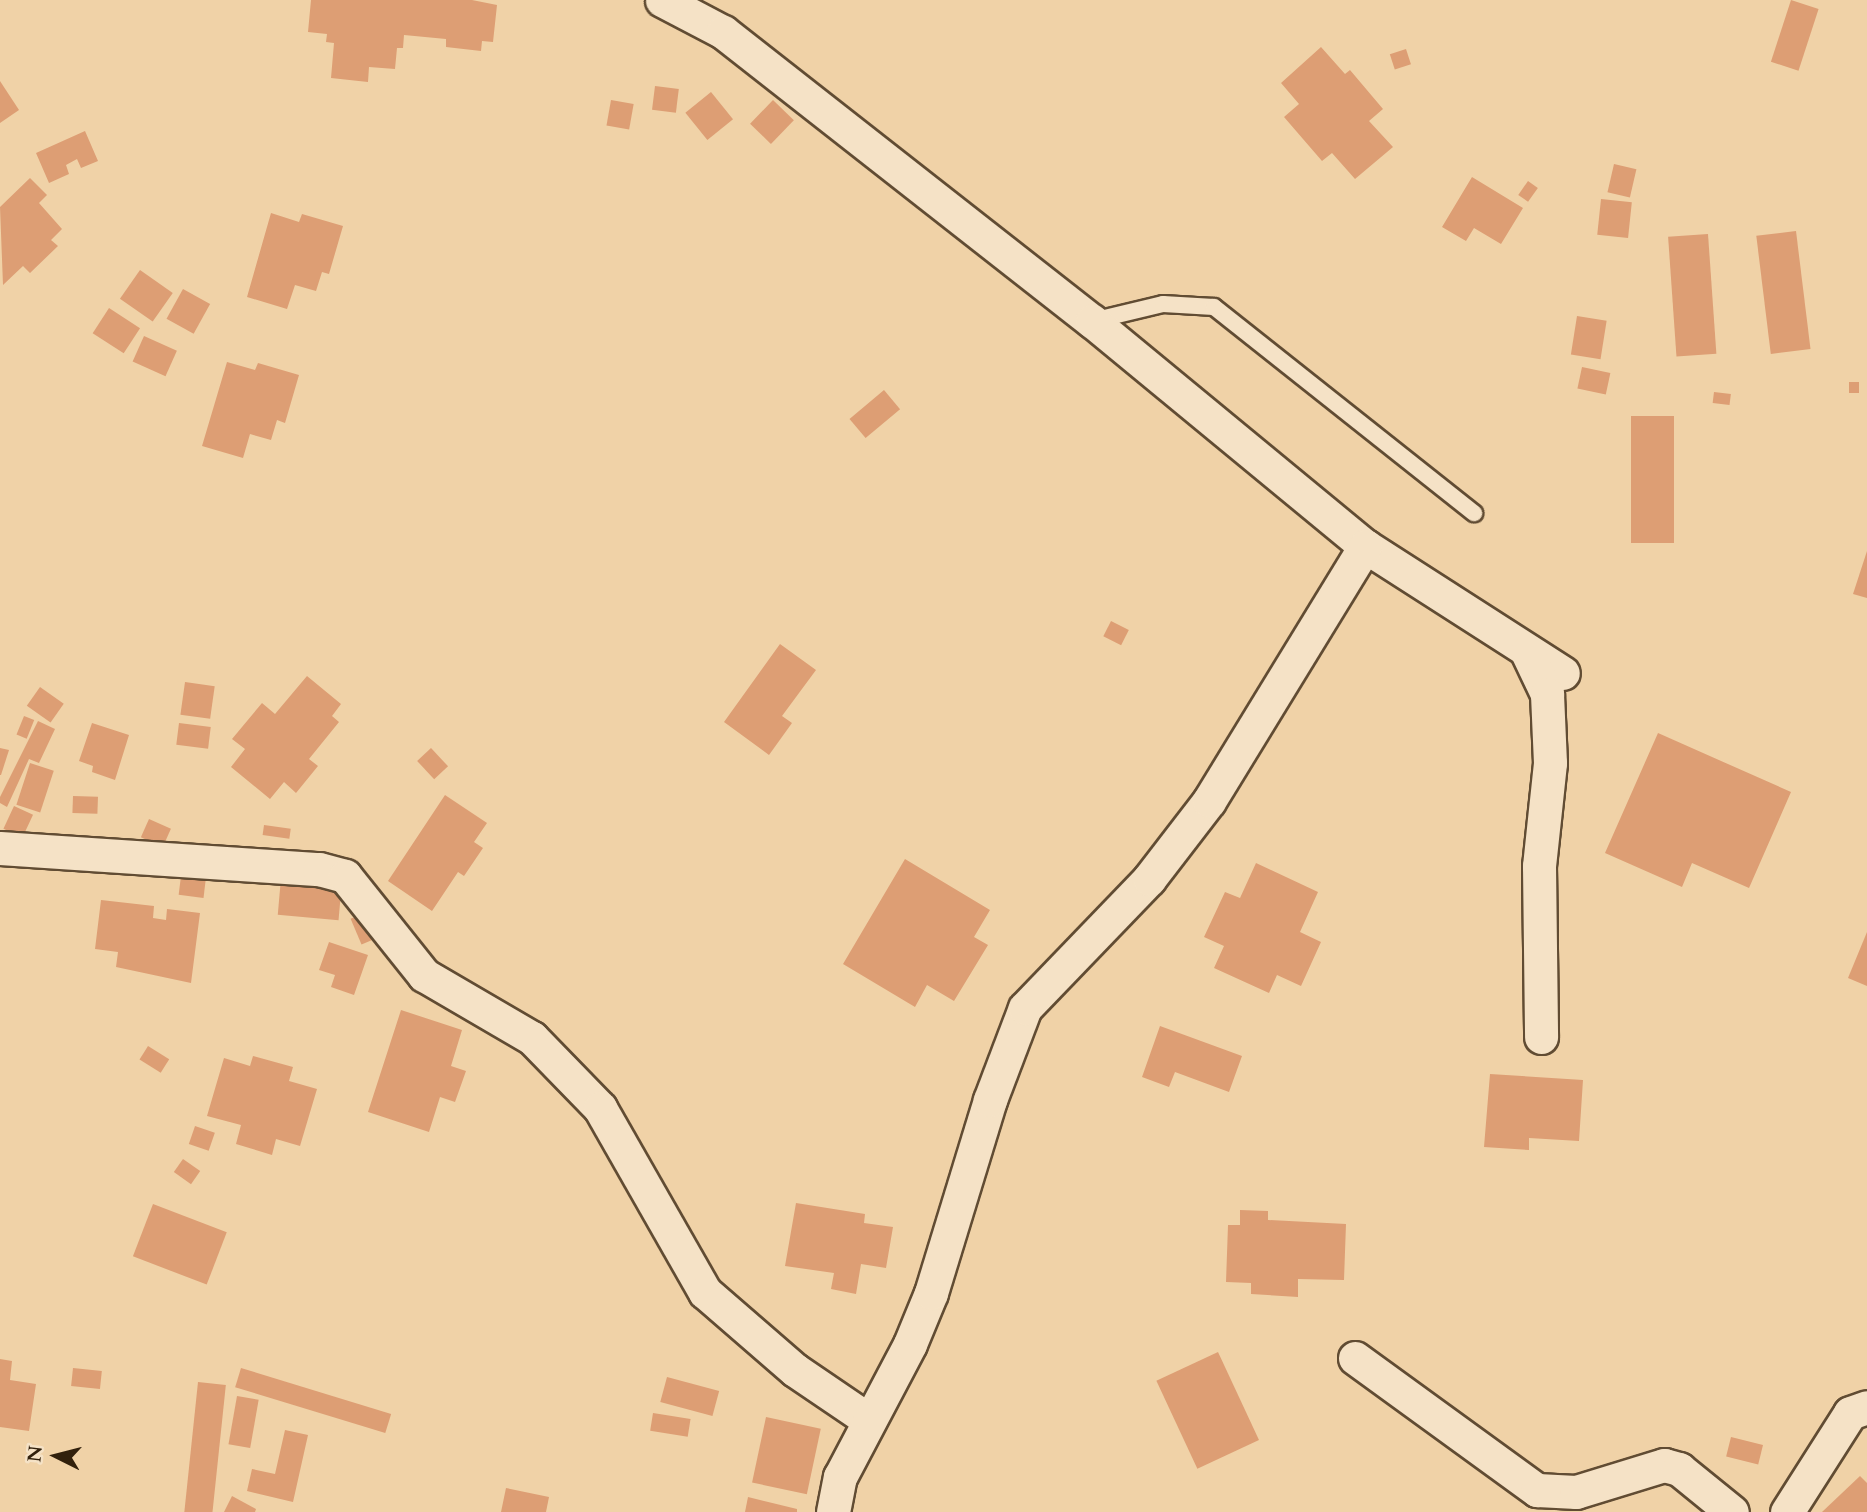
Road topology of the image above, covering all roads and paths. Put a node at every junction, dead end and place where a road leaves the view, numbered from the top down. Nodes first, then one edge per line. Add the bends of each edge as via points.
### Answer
1 (662, 0) edge
2 (1093, 321) junction
3 (1474, 513) dead end
4 (1365, 546) junction
5 (1527, 652) junction
6 (1563, 673) dead end
7 (0, 848) edge
8 (1541, 1037) dead end
9 (1355, 1358) dead end
10 (1867, 1406) edge
11 (867, 1419) junction
12 (833, 1512) edge
13 (1732, 1512) edge
14 (1787, 1512) edge

1 - 2 street via 723,32
2 - 3 lane via 1163,304 1214,307
2 - 4 street
4 - 5 street
4 - 11 street via 1209,801 1149,879 1026,1008 990,1100 930,1293 910,1344
5 - 6 street
5 - 8 street via 1547,694 1550,763 1539,866
7 - 11 street via 319,869 345,876 424,975 532,1038 600,1108 705,1292 784,1361
9 - 13 street via 1537,1490 1576,1492 1664,1465 1679,1469
10 - 14 street via 1850,1413
11 - 12 street via 840,1477

